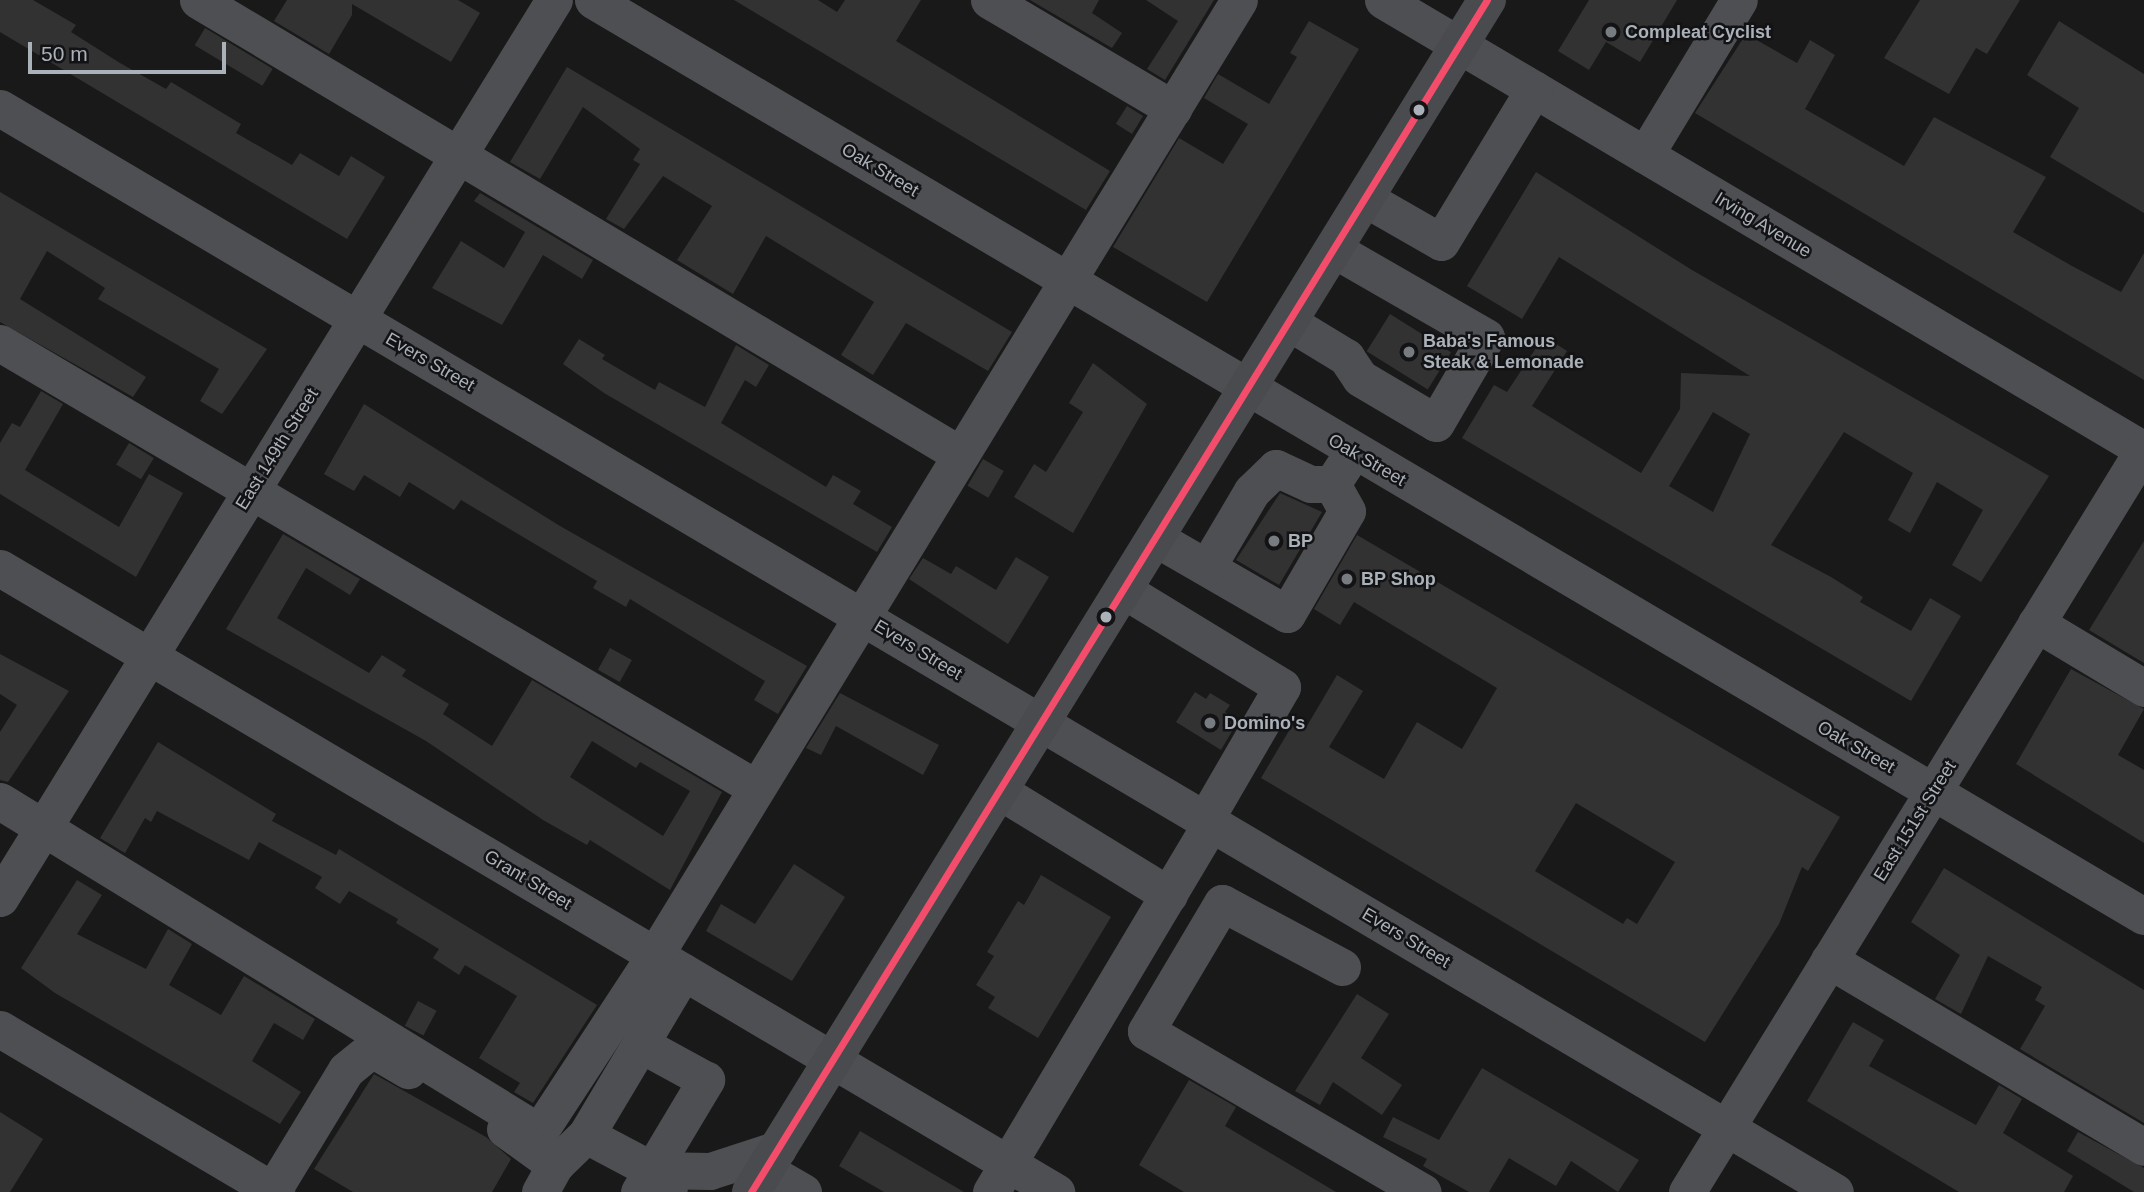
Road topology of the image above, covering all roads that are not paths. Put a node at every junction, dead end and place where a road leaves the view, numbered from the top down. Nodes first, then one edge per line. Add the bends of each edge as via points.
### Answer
1 (198, 0) edge
2 (554, 0) edge
3 (593, 0) edge
4 (989, 0) edge
5 (1239, 0) edge
6 (1383, 0) edge
7 (1487, 0) edge
8 (1740, 0) edge
9 (1459, 45) junction
10 (1534, 89) junction
11 (0, 108) edge
12 (1173, 108) junction
13 (459, 154) junction
14 (1645, 155) junction
15 (1366, 199) junction
16 (1335, 250) junction
17 (1070, 282) junction
18 (357, 319) junction
19 (1290, 323) junction
20 (0, 343) edge
21 (1249, 391) junction
22 (2143, 450) edge
23 (1353, 452) junction
24 (961, 455) junction
25 (1332, 484) junction
26 (250, 491) junction
27 (1157, 539) junction
28 (0, 568) edge
29 (1208, 568) junction
30 (1125, 591) junction
31 (862, 617) junction
32 (2036, 623) junction
33 (149, 656) junction
34 (2144, 688) edge
35 (1043, 724) junction
36 (756, 788) junction
37 (1001, 792) junction
38 (1933, 792) junction
39 (0, 801) edge
40 (1208, 822) junction
41 (43, 827) junction
42 (1169, 895) junction
43 (0, 898) edge
44 (2144, 916) edge
45 (1829, 960) junction
46 (669, 963) junction
47 (1342, 967) dead end
48 (0, 1029) edge
49 (640, 1044) junction
50 (834, 1060) junction
51 (1726, 1128) junction
52 (586, 1135) junction
53 (2144, 1147) edge
54 (765, 1170) edge
55 (999, 1178) edge
56 (548, 1179) edge
57 (654, 1185) edge
58 (275, 1191) edge
59 (803, 1192) edge
60 (1056, 1192) edge
61 (1423, 1192) edge
62 (1687, 1192) edge
63 (1836, 1192) edge

1 - 13 street
2 - 13 street, East 149th Street
3 - 17 street, Oak Street
4 - 12 street
5 - 12 street
6 - 9 street, Irving Avenue
7 - 9 main road
8 - 14 street
9 - 10 street, Irving Avenue
9 - 15 main road
10 - 14 street, Irving Avenue
10 - 15 street via 1441,242
11 - 18 street, Evers Street
12 - 17 street
13 - 18 street, East 149th Street
13 - 24 street
14 - 22 street, Irving Avenue
15 - 16 main road
16 - 19 main road
16 - 19 street via 1486,337 1436,423 1360,378 1346,356
17 - 21 street, Oak Street
17 - 24 street
18 - 26 street, East 149th Street
18 - 31 street, Evers Street
19 - 21 main road
20 - 26 street
21 - 23 street, Oak Street
21 - 27 main road
22 - 32 street, East 151st Street
23 - 25 street
23 - 38 street, Oak Street
24 - 31 street
25 - 29 street via 1311,484 1276,468 1252,491
25 - 29 street via 1347,510 1287,614
26 - 33 street, East 149th Street
26 - 36 street
27 - 29 street
27 - 30 main road
28 - 33 street, Grant Street
30 - 35 main road
30 - 40 street via 1283,687
31 - 35 street, Evers Street
31 - 36 street
32 - 34 street
32 - 38 street, East 151st Street
33 - 41 street, East 149th Street
33 - 46 street, Grant Street
35 - 37 main road
35 - 40 street, Evers Street
36 - 46 street
37 - 42 street
37 - 50 main road
38 - 44 street, Oak Street
38 - 45 street, East 151st Street
39 - 41 street
40 - 42 street
40 - 51 street, Evers Street
41 - 43 street, East 149th Street
41 - 46 street via 539,1132
42 - 55 street
45 - 51 street, East 151st Street
45 - 53 street
46 - 49 street
46 - 50 street, Grant Street
47 - 61 street via 1222,903 1146,1031
48 - 58 street
49 - 52 street
49 - 57 street via 706,1080
50 - 54 main road
50 - 55 street, Grant Street
51 - 62 street, East 151st Street
51 - 63 street, Evers Street
52 - 56 street
52 - 57 street
54 - 57 street via 710,1171
54 - 59 street
55 - 60 street, Grant Street
56 - 58 street via 523,1140 372,1049 346,1070

